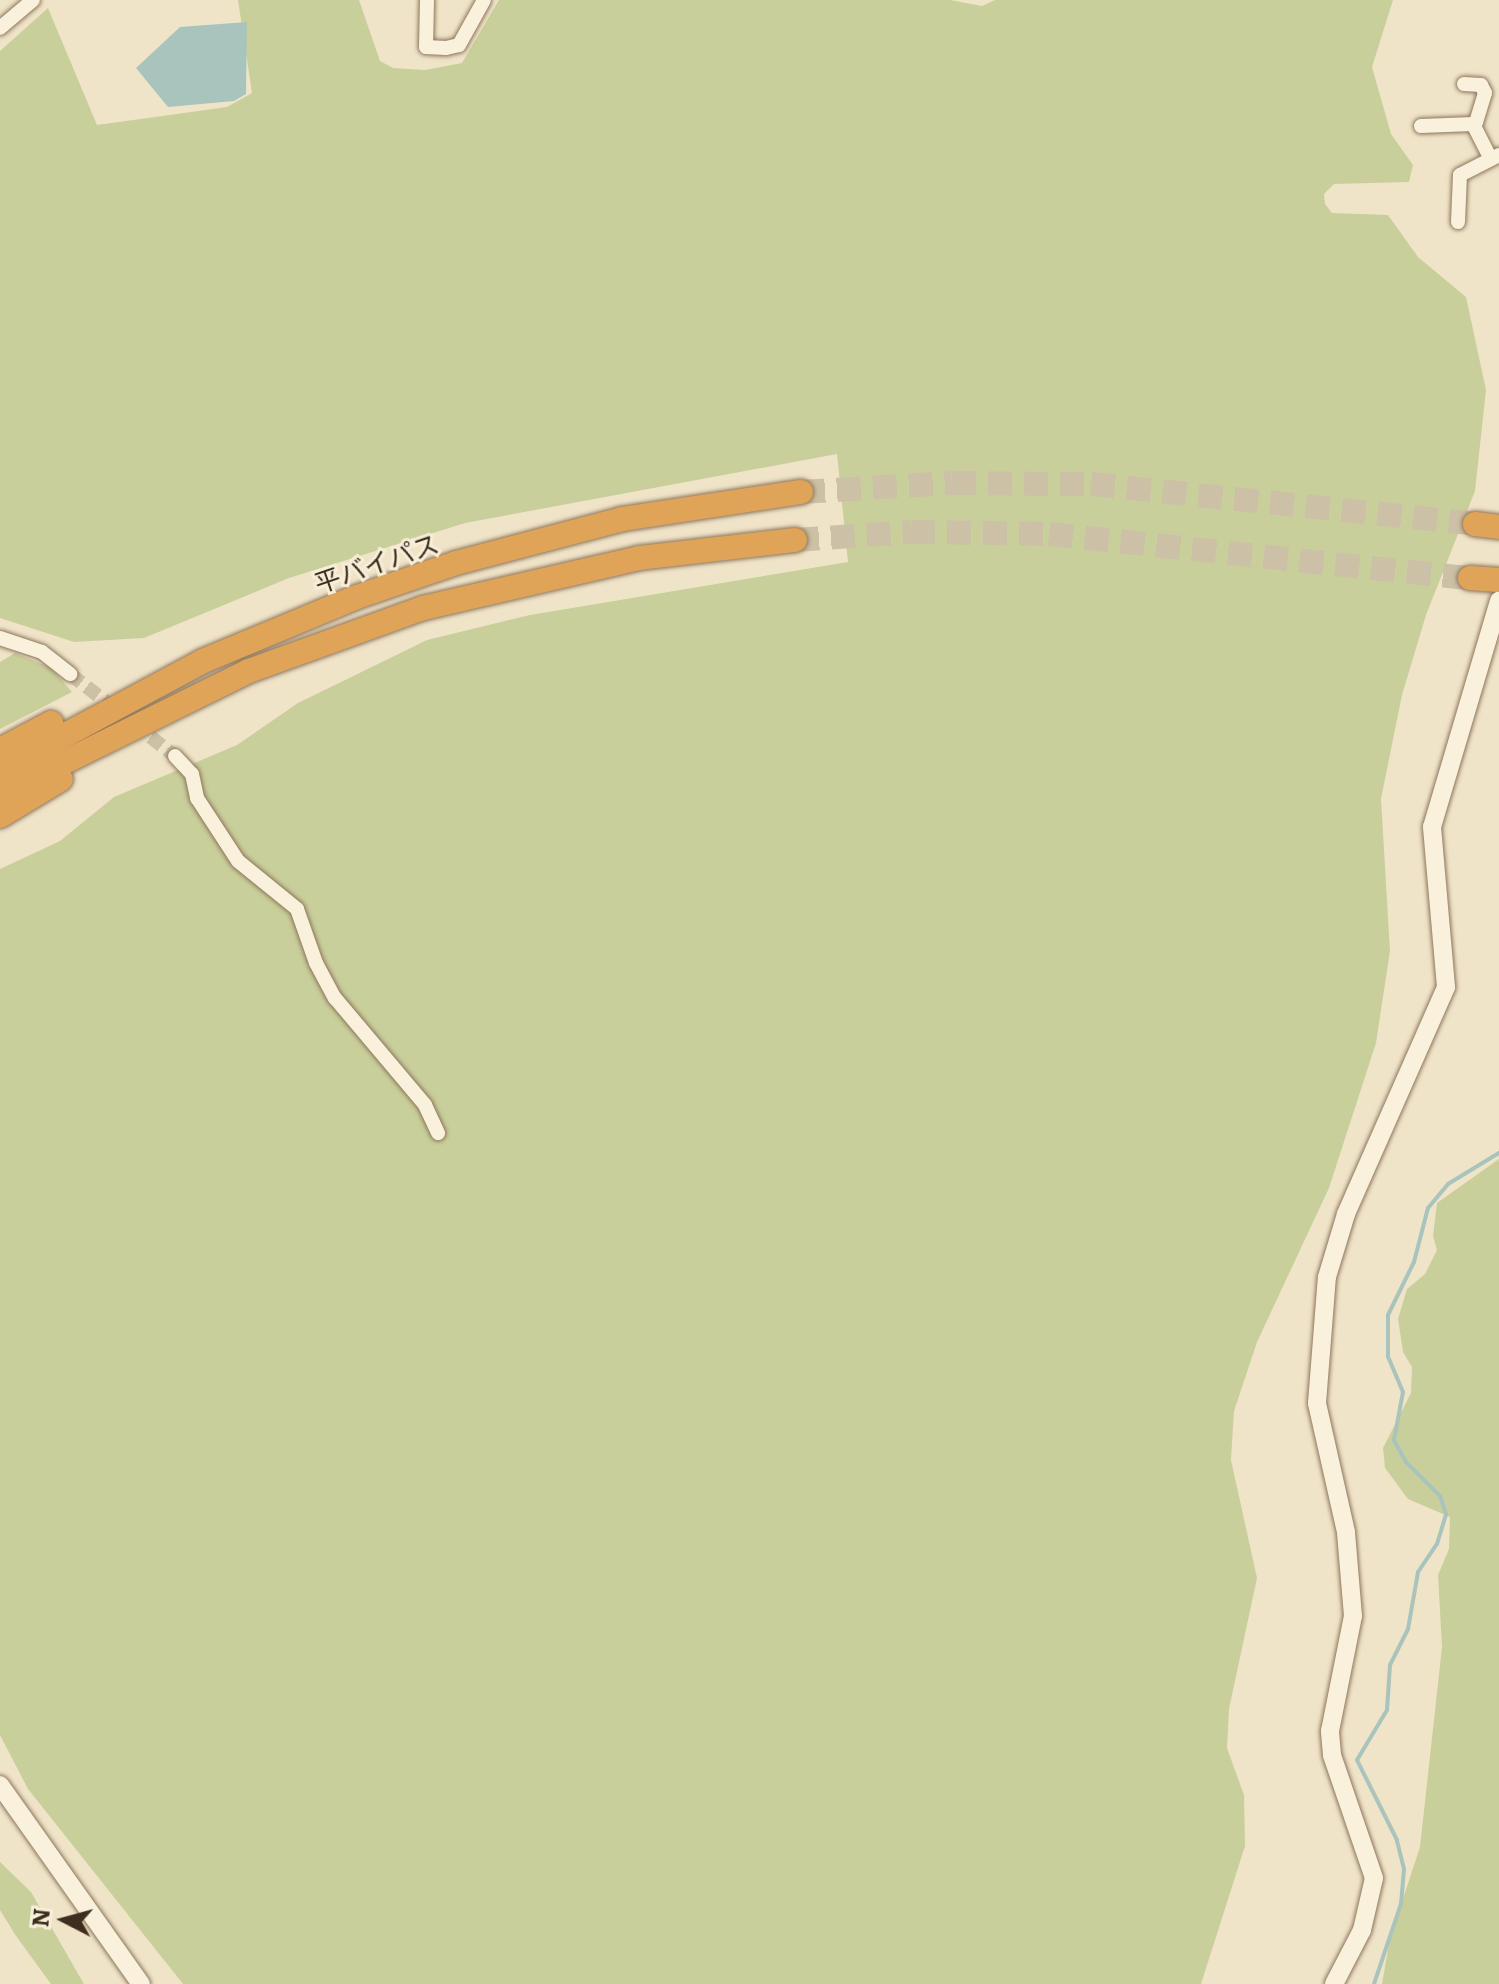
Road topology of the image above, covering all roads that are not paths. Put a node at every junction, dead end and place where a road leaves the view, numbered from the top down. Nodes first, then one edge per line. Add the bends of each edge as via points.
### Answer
1 (33, 0) edge
2 (427, 0) edge
3 (484, 0) edge
4 (0, 28) edge
5 (1464, 84) dead end
6 (1421, 126) dead end
7 (1475, 126) junction
8 (1494, 156) edge
9 (1458, 222) dead end
10 (801, 492) tunnel mouth
11 (795, 540) tunnel mouth
12 (456, 563) junction
13 (1499, 601) edge
14 (0, 638) edge
15 (295, 653) junction
16 (70, 674) tunnel mouth
17 (0, 750) edge
18 (175, 756) tunnel mouth
19 (0, 770) edge
20 (0, 794) edge
21 (0, 816) edge
22 (438, 1133) dead end
23 (0, 1785) edge
24 (0, 1806) edge
25 (127, 1984) edge
26 (141, 1984) edge
27 (1334, 1984) edge

1 - 4 street
2 - 3 street via 426,47 446,48 459,45
5 - 7 street via 1481,85 1485,93
6 - 7 street
7 - 8 street
8 - 9 street via 1460,175
10 - 12 highway, 平バイパス via 622,519
11 - 15 highway via 687,550 587,568 423,608
12 - 17 highway via 368,588 220,643
12 - 19 highway, 平バイパス via 247,641
13 - 27 street via 1432,827 1446,987 1346,1214 1327,1277 1317,1403 1346,1532 1353,1616 1330,1731 1332,1755 1374,1878 1362,1930
14 - 16 street via 33,647
15 - 20 highway via 157,712
15 - 21 highway via 119,744
18 - 22 street via 192,774 197,798 238,861 297,909 335,998 425,1105
23 - 26 street
24 - 25 street

